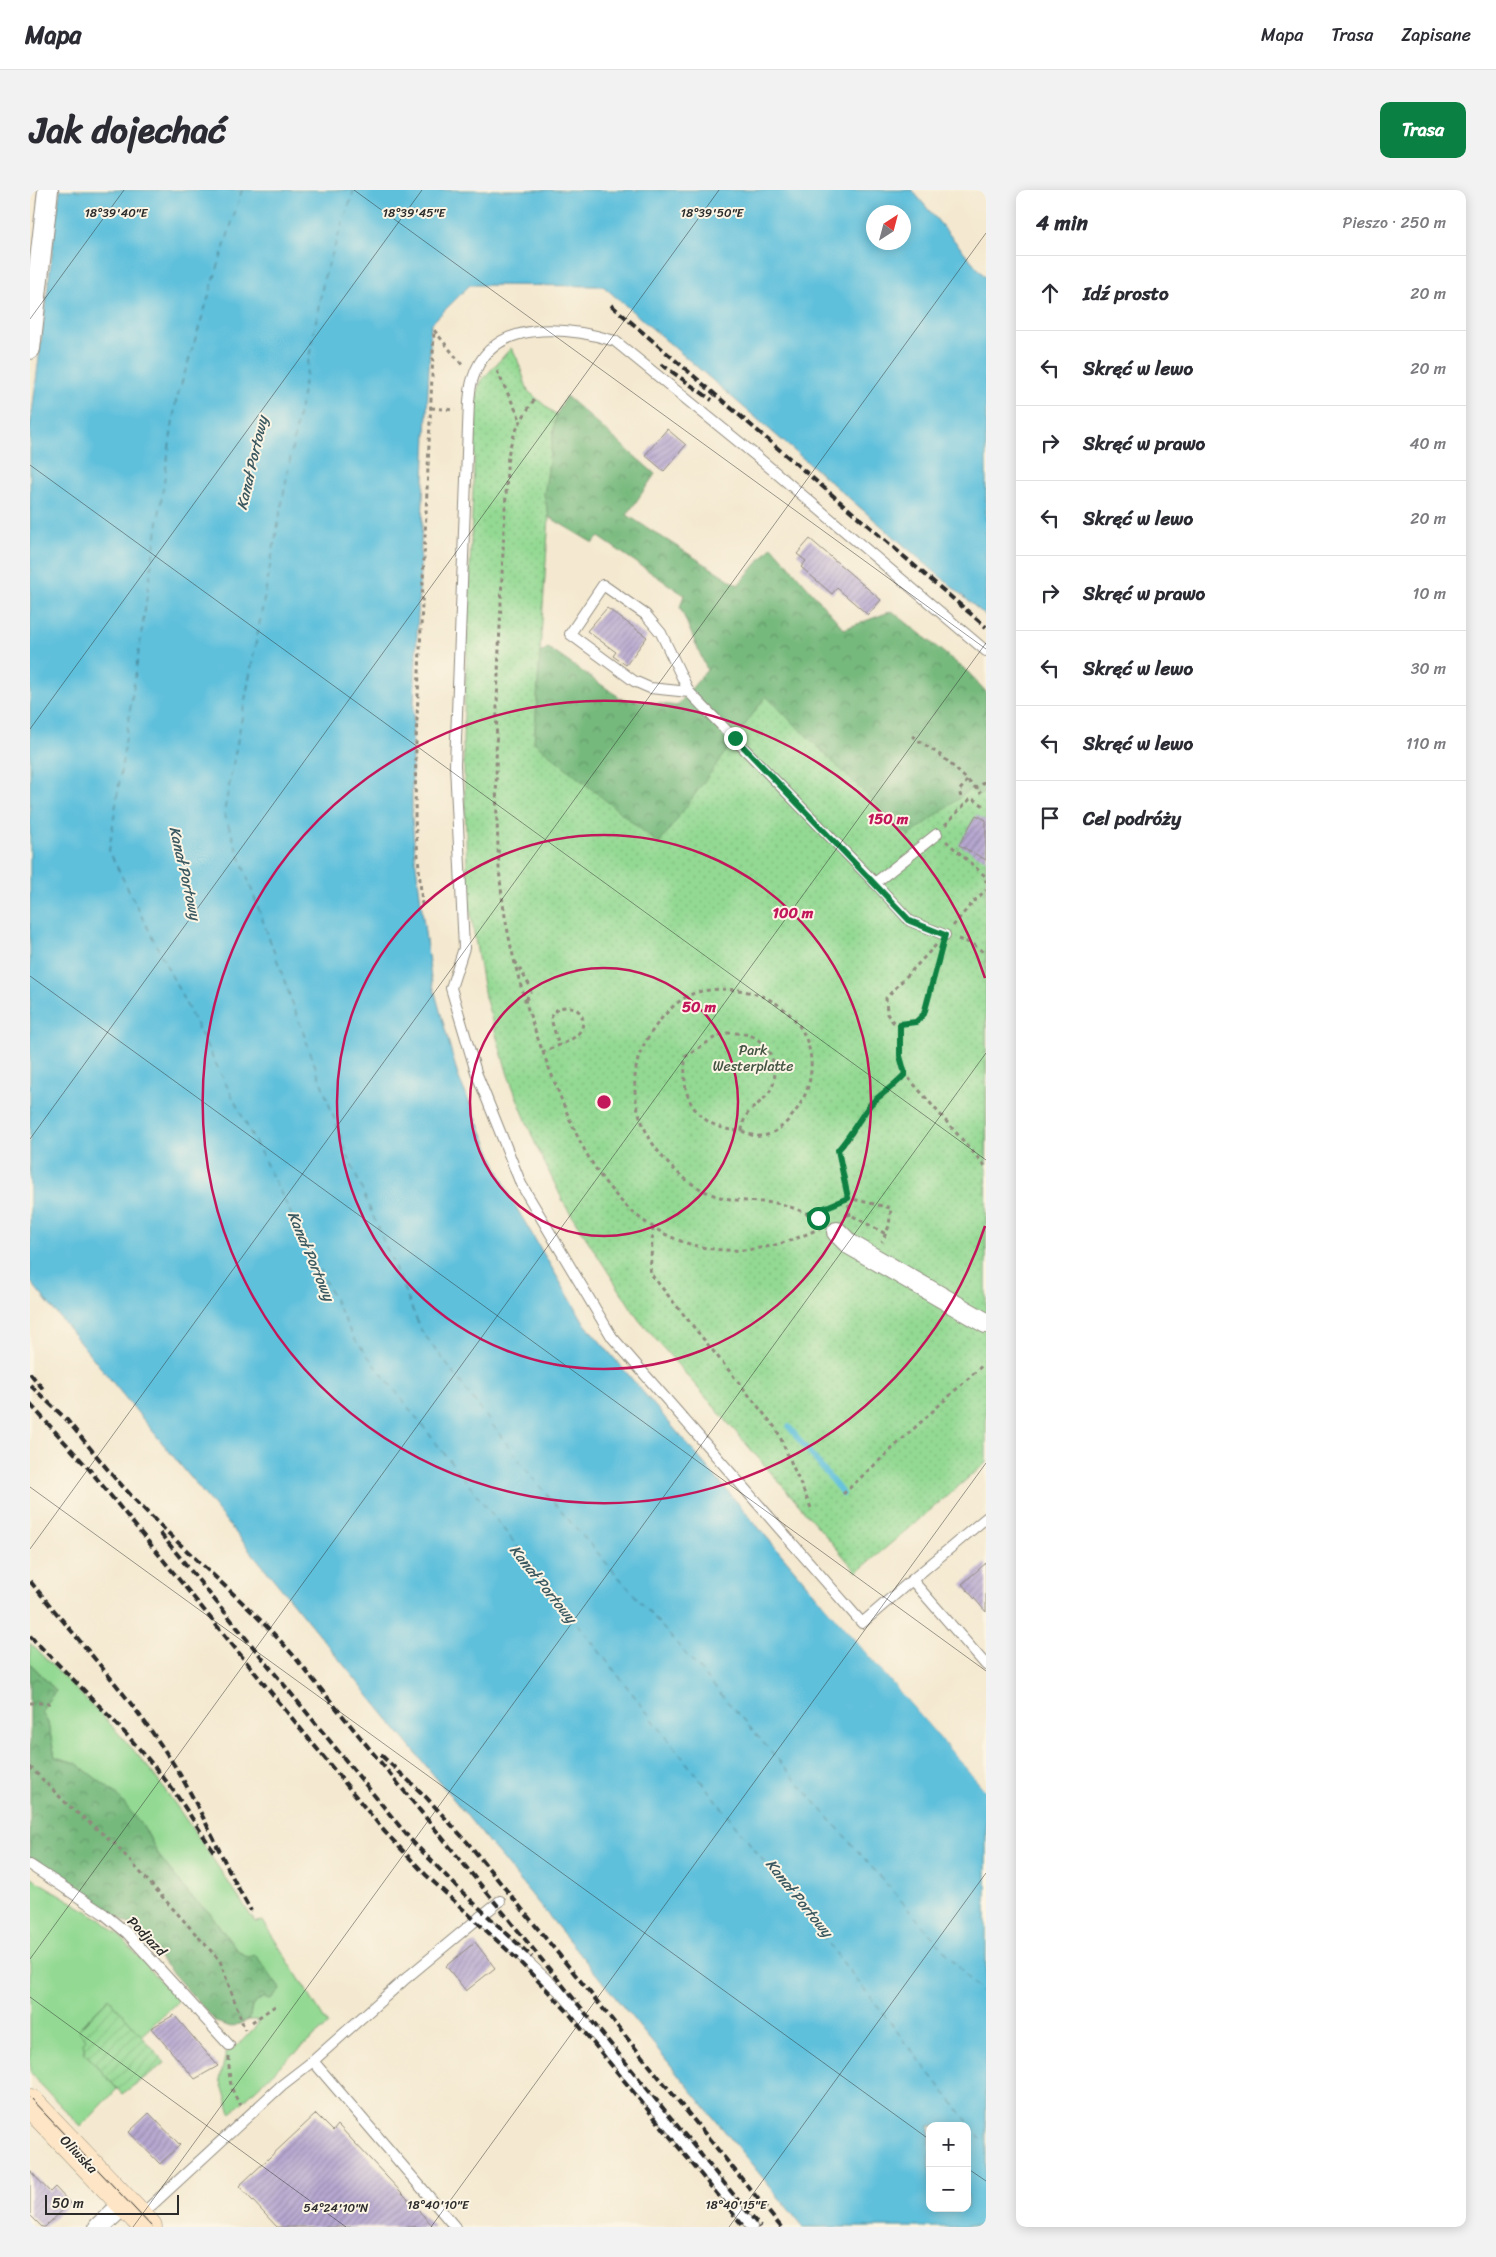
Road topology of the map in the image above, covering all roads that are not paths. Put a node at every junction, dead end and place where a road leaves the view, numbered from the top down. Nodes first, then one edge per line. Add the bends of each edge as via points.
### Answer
1 (48, 190) edge
2 (30, 349) edge
3 (986, 651) edge
4 (688, 692) junction
5 (937, 834) road end
6 (875, 883) junction
7 (945, 935) road end
8 (835, 1225) road end
9 (986, 1323) edge
10 (986, 1518) edge
11 (912, 1580) junction
12 (986, 1665) edge
13 (30, 1865) edge
14 (500, 1901) dead end
15 (480, 1917) junction
16 (228, 2045) road end
17 (313, 2061) junction
18 (30, 2103) edge
19 (137, 2216) edge
20 (99, 2227) edge
21 (455, 2227) edge
22 (752, 2227) edge

1 - 2 street
3 - 11 lane via 616,341 549,330 506,338 485,355 473,378 469,411 455,765 464,948 450,988 476,1072 521,1184 612,1337 862,1623
4 - 4 lane via 661,633 646,615 603,585 570,634 650,688
4 - 6 lane
5 - 6 lane
6 - 7 lane via 910,921
8 - 9 street via 849,1244
10 - 11 lane
11 - 12 lane
13 - 16 lane, Podjazd via 127,1933
14 - 15 lane
15 - 17 lane
15 - 22 lane via 564,1996
17 - 19 lane
17 - 21 lane
18 - 19 street, Oliwska
19 - 20 street

